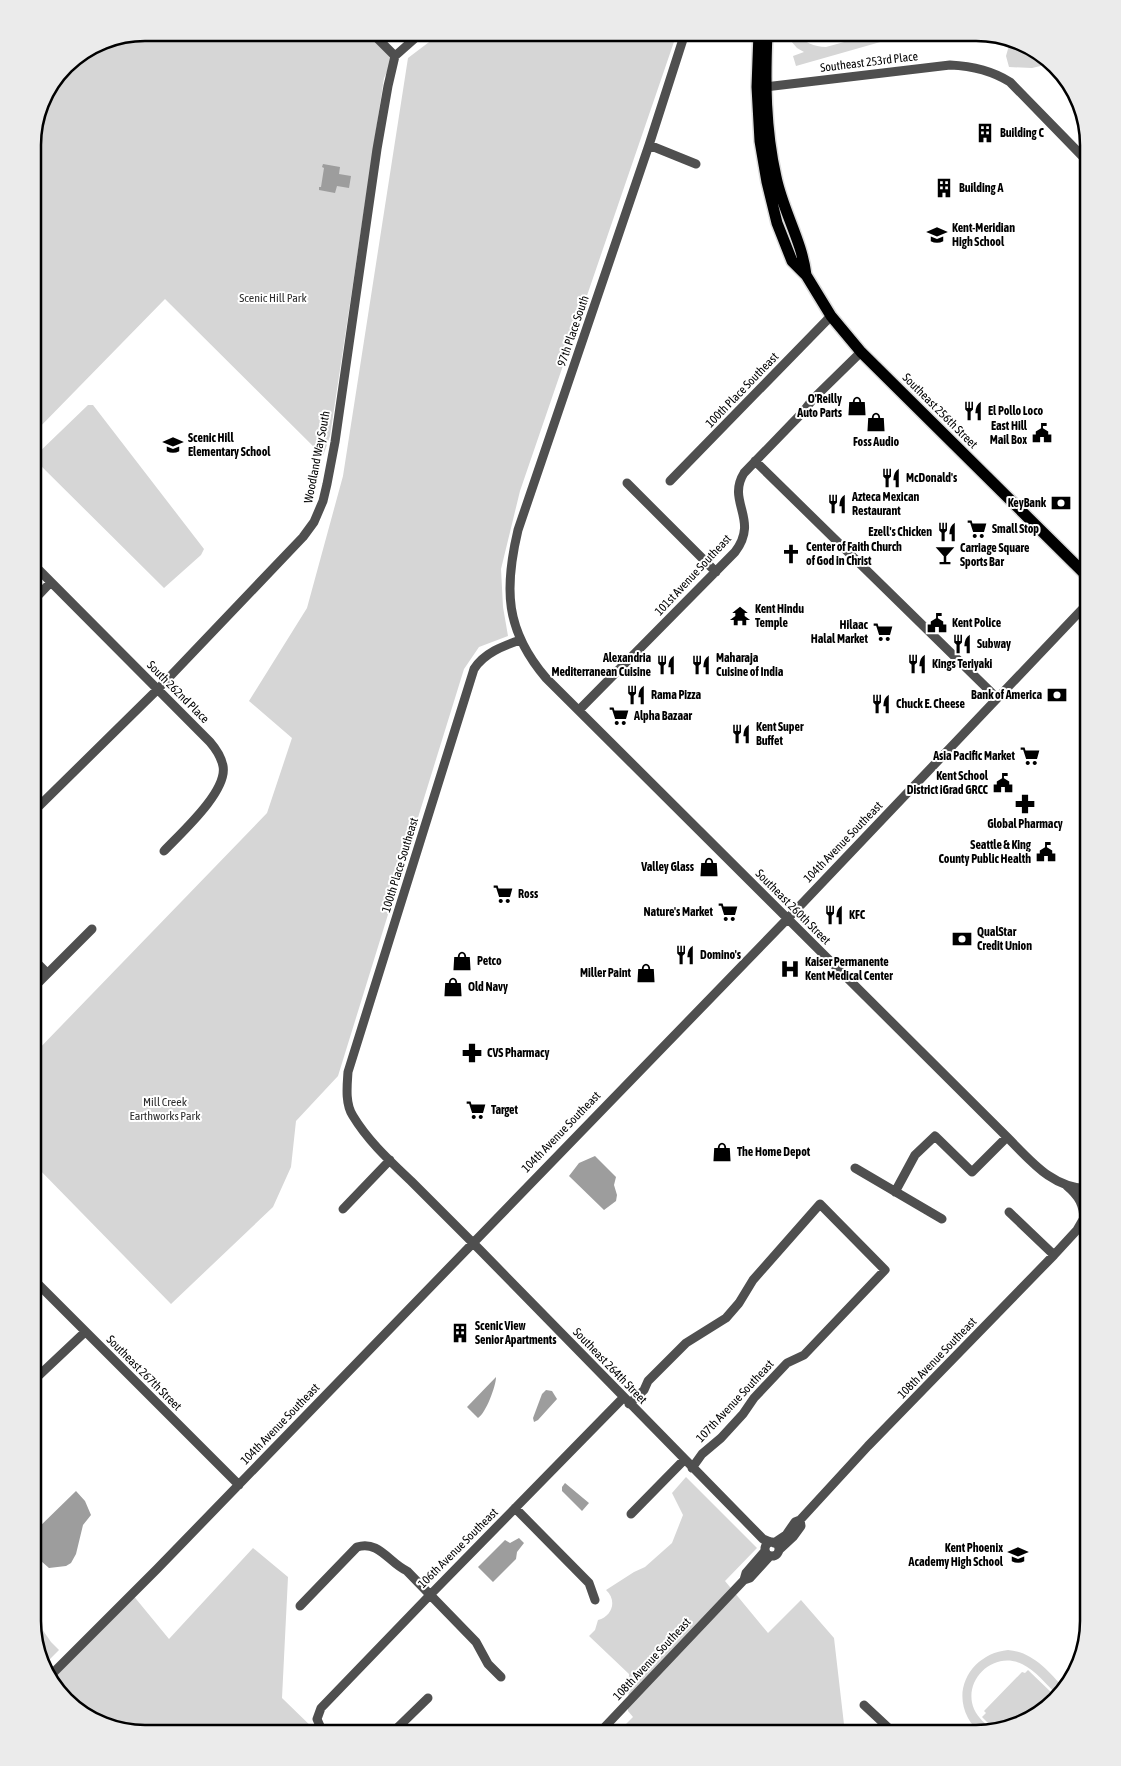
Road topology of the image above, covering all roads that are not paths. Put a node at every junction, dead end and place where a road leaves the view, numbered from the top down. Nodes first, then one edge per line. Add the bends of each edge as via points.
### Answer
1 (380, 41) edge
2 (412, 41) edge
3 (682, 41) edge
4 (759, 41) edge
5 (766, 41) edge
6 (395, 56) junction
7 (761, 87) junction
8 (649, 146) junction
9 (1080, 154) edge
10 (696, 164) dead end
11 (831, 316) junction
12 (861, 352) junction
13 (755, 461) junction
14 (670, 481) dead end
15 (627, 483) dead end
16 (1080, 569) edge
17 (41, 572) edge
18 (716, 572) junction
19 (51, 582) junction
20 (41, 593) edge
21 (1080, 611) edge
22 (520, 640) junction
23 (158, 689) junction
24 (997, 698) junction
25 (579, 710) junction
26 (41, 802) edge
27 (164, 851) dead end
28 (787, 919) junction
29 (92, 929) dead end
30 (41, 968) edge
31 (47, 974) junction
32 (41, 980) edge
33 (357, 1122) joint
34 (1006, 1138) junction
35 (390, 1160) junction
36 (855, 1168) dead end
37 (1065, 1185) junction
38 (1080, 1188) edge
39 (895, 1192) junction
40 (1080, 1198) edge
41 (343, 1209) dead end
42 (1009, 1212) dead end
43 (942, 1219) dead end
44 (1080, 1229) edge
45 (472, 1242) junction
46 (1054, 1255) junction
47 (885, 1270) joint
48 (41, 1288) edge
49 (85, 1332) junction
50 (41, 1373) edge
51 (626, 1401) junction
52 (684, 1460) junction
53 (692, 1468) junction
54 (239, 1484) junction
55 (515, 1508) junction
56 (631, 1514) dead end
57 (770, 1547) junction
58 (430, 1595) junction
59 (595, 1600) dead end
60 (300, 1606) dead end
61 (55, 1671) edge
62 (501, 1677) dead end
63 (428, 1698) dead end
64 (864, 1705) dead end
65 (319, 1725) edge
66 (400, 1725) edge
67 (607, 1725) edge
68 (885, 1725) edge

1 - 6 street
2 - 6 street
3 - 8 street, 97th Place South
4 - 7 main road
5 - 7 main road
6 - 23 street, Woodland Way South via 377,149 323,501 303,537
7 - 9 street, Southeast 253rd Place via 950,65 969,66 995,73 1010,82
7 - 11 main road, Southeast 256th Street via 760,141 778,223 792,261 806,275
8 - 10 street
8 - 22 street, 97th Place South via 518,530 509,581 510,603
11 - 12 main road, Southeast 256th Street
11 - 14 street, 100th Place Southeast
12 - 13 street, 101st Avenue Southeast
12 - 16 main road, Southeast 256th Street
13 - 18 street, 101st Avenue Southeast via 744,473 740,484 746,526 743,540
13 - 24 street
15 - 18 street
17 - 19 street, South 262nd Place
18 - 25 street, 101st Avenue Southeast
19 - 20 street
19 - 23 street, South 262nd Place
21 - 24 street, 104th Avenue Southeast
22 - 25 street, Southeast 260th Street via 546,678
22 - 33 street, 100th Place Southeast via 487,656 474,669 348,1072 349,1106
23 - 26 street, Woodland Way South
23 - 27 street, South 262nd Place via 210,742 224,771 212,798
24 - 28 street, 104th Avenue Southeast
25 - 28 street, Southeast 260th Street
28 - 34 street, Southeast 260th Street
28 - 45 street, 104th Avenue Southeast
29 - 31 street
30 - 31 street
31 - 32 street
33 - 35 street, Southeast 264th Street
34 - 37 street, Southeast 260th Street via 1049,1177
34 - 39 street via 972,1172 935,1136 916,1155
35 - 41 street
35 - 45 street, Southeast 264th Street
36 - 39 street
37 - 38 street, Southeast 260th Street
37 - 40 street
39 - 43 street
42 - 46 street
44 - 46 street, 108th Avenue Southeast
45 - 51 street, Southeast 264th Street
45 - 54 street, 104th Avenue Southeast
46 - 57 street, 108th Avenue Southeast via 868,1446 800,1520 801,1526 793,1537
47 - 51 street, 106th Avenue Southeast via 820,1204 753,1280 726,1318 686,1343 648,1381 644,1390
47 - 53 street, 107th Avenue Southeast via 804,1354 787,1363
48 - 49 street, Southeast 267th Street
49 - 50 street
49 - 54 street, Southeast 267th Street
51 - 52 street, Southeast 264th Street
51 - 55 street, 106th Avenue Southeast
52 - 53 street, Southeast 264th Street
52 - 56 street
53 - 57 street, Southeast 264th Street
54 - 61 street, 104th Avenue Southeast
55 - 58 street, 106th Avenue Southeast
55 - 59 street via 589,1583
57 - 67 street, 108th Avenue Southeast via 746,1573 744,1580
58 - 60 street via 407,1571 399,1568 380,1550 367,1545 357,1547
58 - 62 street via 476,1642 488,1664
58 - 65 street, 106th Avenue Southeast via 321,1708 317,1719
63 - 66 street
64 - 68 street

